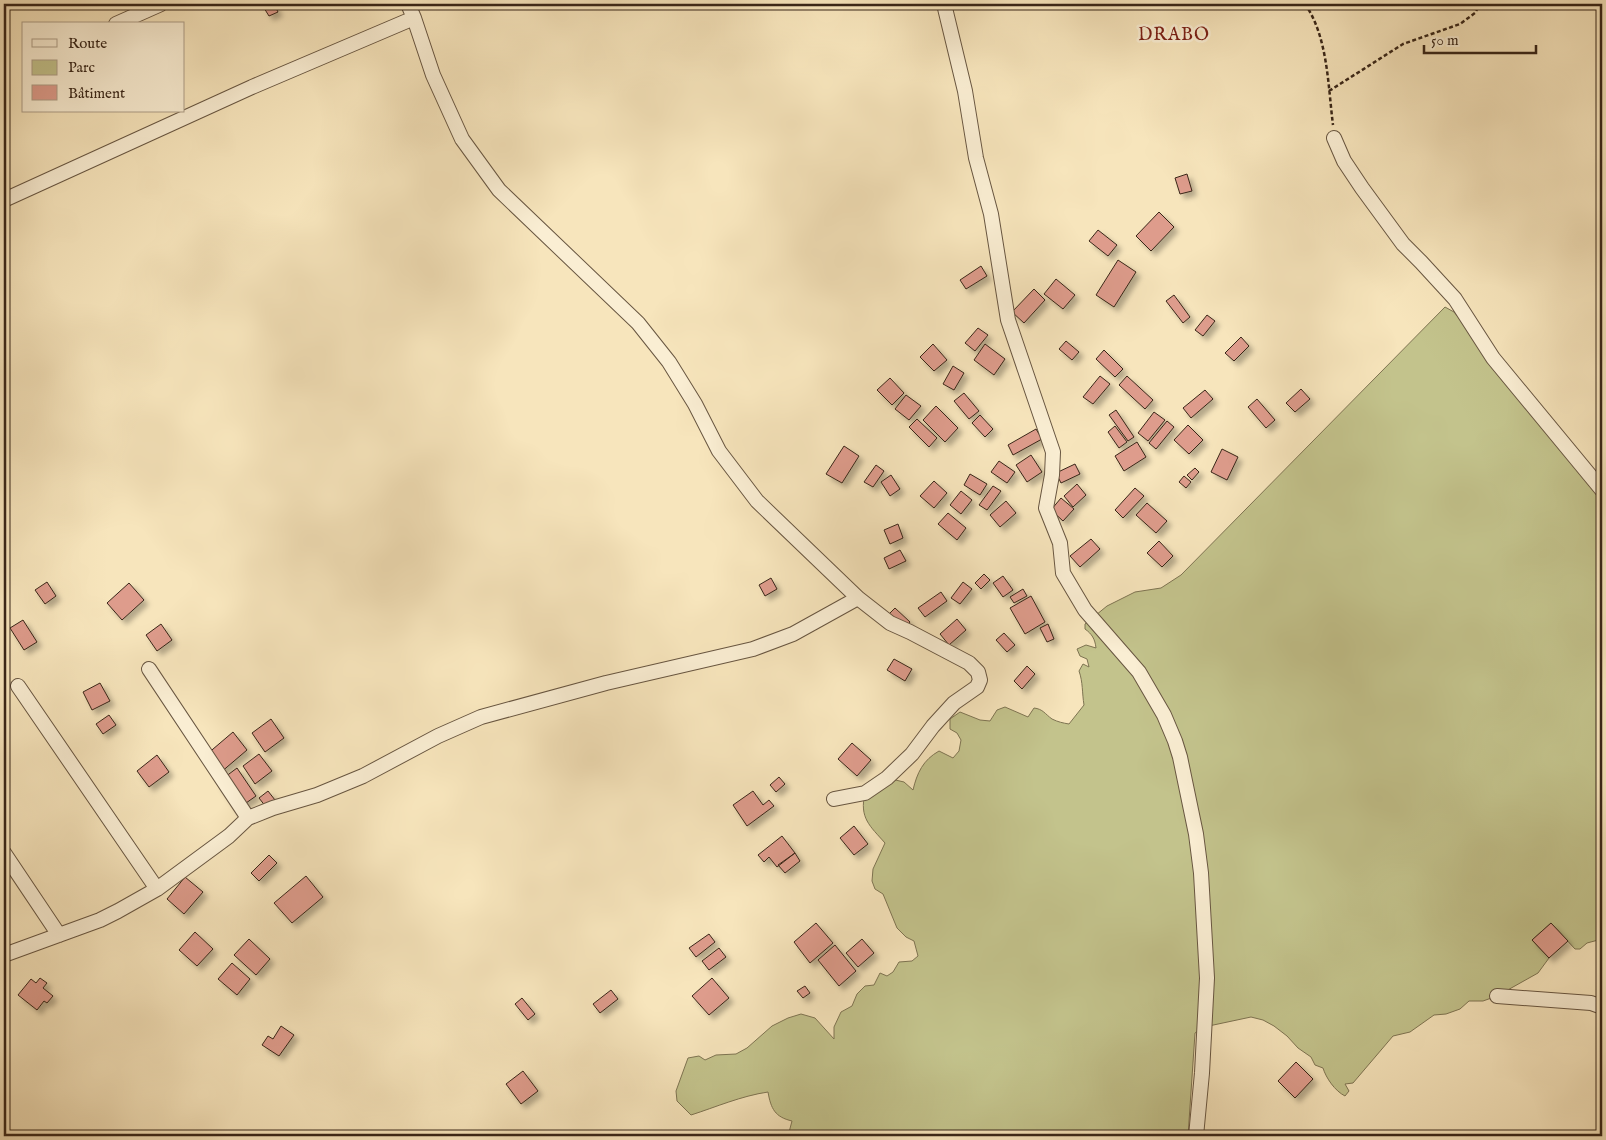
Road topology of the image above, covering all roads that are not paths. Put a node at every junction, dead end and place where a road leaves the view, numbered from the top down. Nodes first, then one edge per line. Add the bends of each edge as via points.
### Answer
1 (161, 4) edge
2 (408, 4) edge
3 (944, 4) edge
4 (414, 18) junction
5 (120, 22) edge
6 (1334, 138) road end
7 (4, 200) edge
8 (1602, 490) edge
9 (858, 598) junction
10 (149, 669) dead end
11 (18, 686) dead end
12 (834, 800) dead end
13 (248, 818) junction
14 (4, 853) edge
15 (157, 889) junction
16 (59, 935) junction
17 (4, 955) edge
18 (1498, 996) dead end
19 (1602, 1007) edge
20 (1196, 1136) edge

1 - 5 street
2 - 4 street
3 - 20 street via 991,214 1008,320 1053,452 1046,508 1060,543 1063,573 1085,610 1139,672 1164,715 1180,757 1201,873 1207,978
4 - 7 street via 252,87
4 - 9 street via 433,75 462,139 499,190 638,323 669,362 719,451 756,501
6 - 8 street via 1357,181 1403,244 1455,299 1493,358
9 - 12 street via 890,623 969,664 978,672 980,680 977,688 954,703 912,754 887,778 865,793
9 - 13 street via 793,634 753,649 606,683 480,717 362,776
10 - 13 street
11 - 15 street
13 - 15 street via 229,836
14 - 16 street
15 - 16 street via 106,917
16 - 17 street
18 - 19 street via 1590,1002

